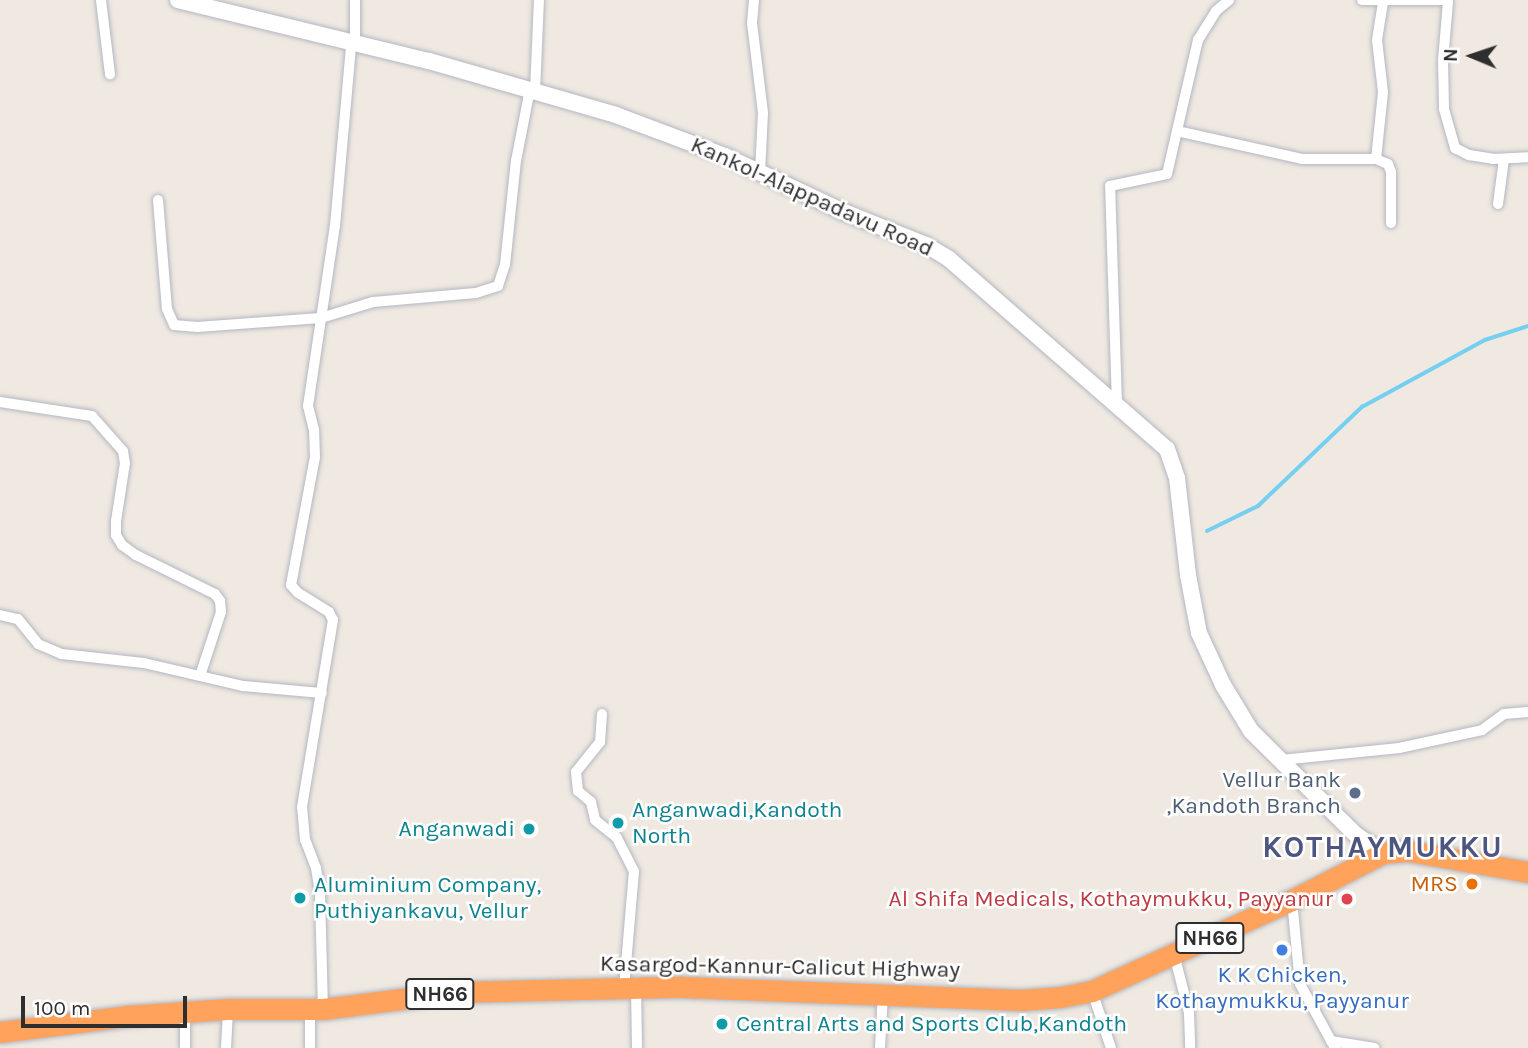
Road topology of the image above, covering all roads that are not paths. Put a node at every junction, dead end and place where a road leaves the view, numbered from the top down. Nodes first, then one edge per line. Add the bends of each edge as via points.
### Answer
1 (102, 0) edge
2 (178, 0) edge
3 (355, 0) edge
4 (539, 0) edge
5 (754, 0) edge
6 (1210, 0) edge
7 (1228, 0) edge
8 (1362, 0) edge
9 (1383, 1) edge
10 (1448, 1) edge
11 (1216, 11) junction
12 (353, 45) junction
13 (110, 74) dead end
14 (533, 90) junction
15 (1177, 131) junction
16 (1528, 157) edge
17 (1376, 159) junction
18 (1504, 159) junction
19 (760, 172) junction
20 (158, 200) dead end
21 (1499, 204) dead end
22 (1391, 223) dead end
23 (321, 318) junction
24 (0, 402) edge
25 (1117, 405) junction
26 (0, 615) edge
27 (200, 676) junction
28 (322, 693) junction
29 (1528, 712) edge
30 (602, 715) dead end
31 (1281, 760) junction
32 (1383, 853) junction
33 (1528, 872) edge
34 (1292, 900) junction
35 (1174, 954) junction
36 (630, 989) junction
37 (1092, 991) junction
38 (883, 993) junction
39 (228, 1009) junction
40 (317, 1010) junction
41 (185, 1013) junction
42 (0, 1032) edge
43 (1333, 1045) edge
44 (185, 1048) edge
45 (226, 1048) edge
46 (310, 1048) edge
47 (637, 1048) edge
48 (880, 1048) edge
49 (1111, 1048) edge
50 (1190, 1048) edge
51 (1374, 1048) edge

1 - 13 street
2 - 12 main road, Kankol-Alappadavu Road
3 - 12 street
4 - 14 street
5 - 19 street via 752,23 763,113
6 - 11 street
7 - 11 street
8 - 9 street
9 - 10 street
9 - 17 street via 1377,40 1383,92
10 - 18 street via 1444,99 1455,148 1469,155
11 - 15 street via 1198,40
12 - 14 main road, Kankol-Alappadavu Road
12 - 23 street via 338,204
14 - 19 main road, Kankol-Alappadavu Road via 616,115
14 - 23 street via 516,161 505,265 498,286 476,293 373,302
15 - 17 street via 1302,159
15 - 25 street via 1167,174 1110,186
16 - 18 street
17 - 22 street via 1388,164 1391,172
18 - 21 street
19 - 25 main road, Kankol-Alappadavu Road via 949,259
20 - 23 street via 166,296 174,325
23 - 28 street via 308,406 315,457 291,585 329,612 333,620
24 - 27 street via 92,416 124,451 116,521 122,545 215,594 220,601 221,612
25 - 31 main road, Kankol-Alappadavu Road via 1167,449 1177,478 1199,633 1251,731
26 - 27 street via 18,620 38,644 62,654 144,663
27 - 28 street via 243,686
28 - 40 street via 302,807 305,840 320,893
29 - 31 street via 1504,714 1482,730 1399,748
30 - 36 street via 600,742 576,772 578,791 591,802 594,820 617,838 634,871
31 - 32 main road, Kankol-Alappadavu Road via 1356,835
32 - 33 highway, Kasargod-Kannur-Calicut Highway / NH66 via 1408,851
32 - 34 highway, Kasargod-Kannur-Calicut Highway / NH66
34 - 35 highway, Kasargod-Kannur-Calicut Highway / NH66
34 - 43 street via 1300,985
35 - 37 highway, Kasargod-Kannur-Calicut Highway / NH66
35 - 50 street via 1189,1013
36 - 38 highway, Kasargod-Kannur-Calicut Highway / NH66
36 - 40 highway, Kasargod-Kannur-Calicut Highway / NH66 via 455,992
36 - 47 street
37 - 38 highway, Kasargod-Kannur-Calicut Highway / NH66 via 1021,1000
37 - 49 street
38 - 48 street
39 - 40 highway, Kasargod-Kannur-Calicut Highway / NH66
39 - 41 highway, Kasargod-Kannur-Calicut Highway / NH66
39 - 45 street
40 - 46 street
41 - 42 highway, Kasargod-Kannur-Calicut Highway / NH66
41 - 44 street
43 - 51 street

